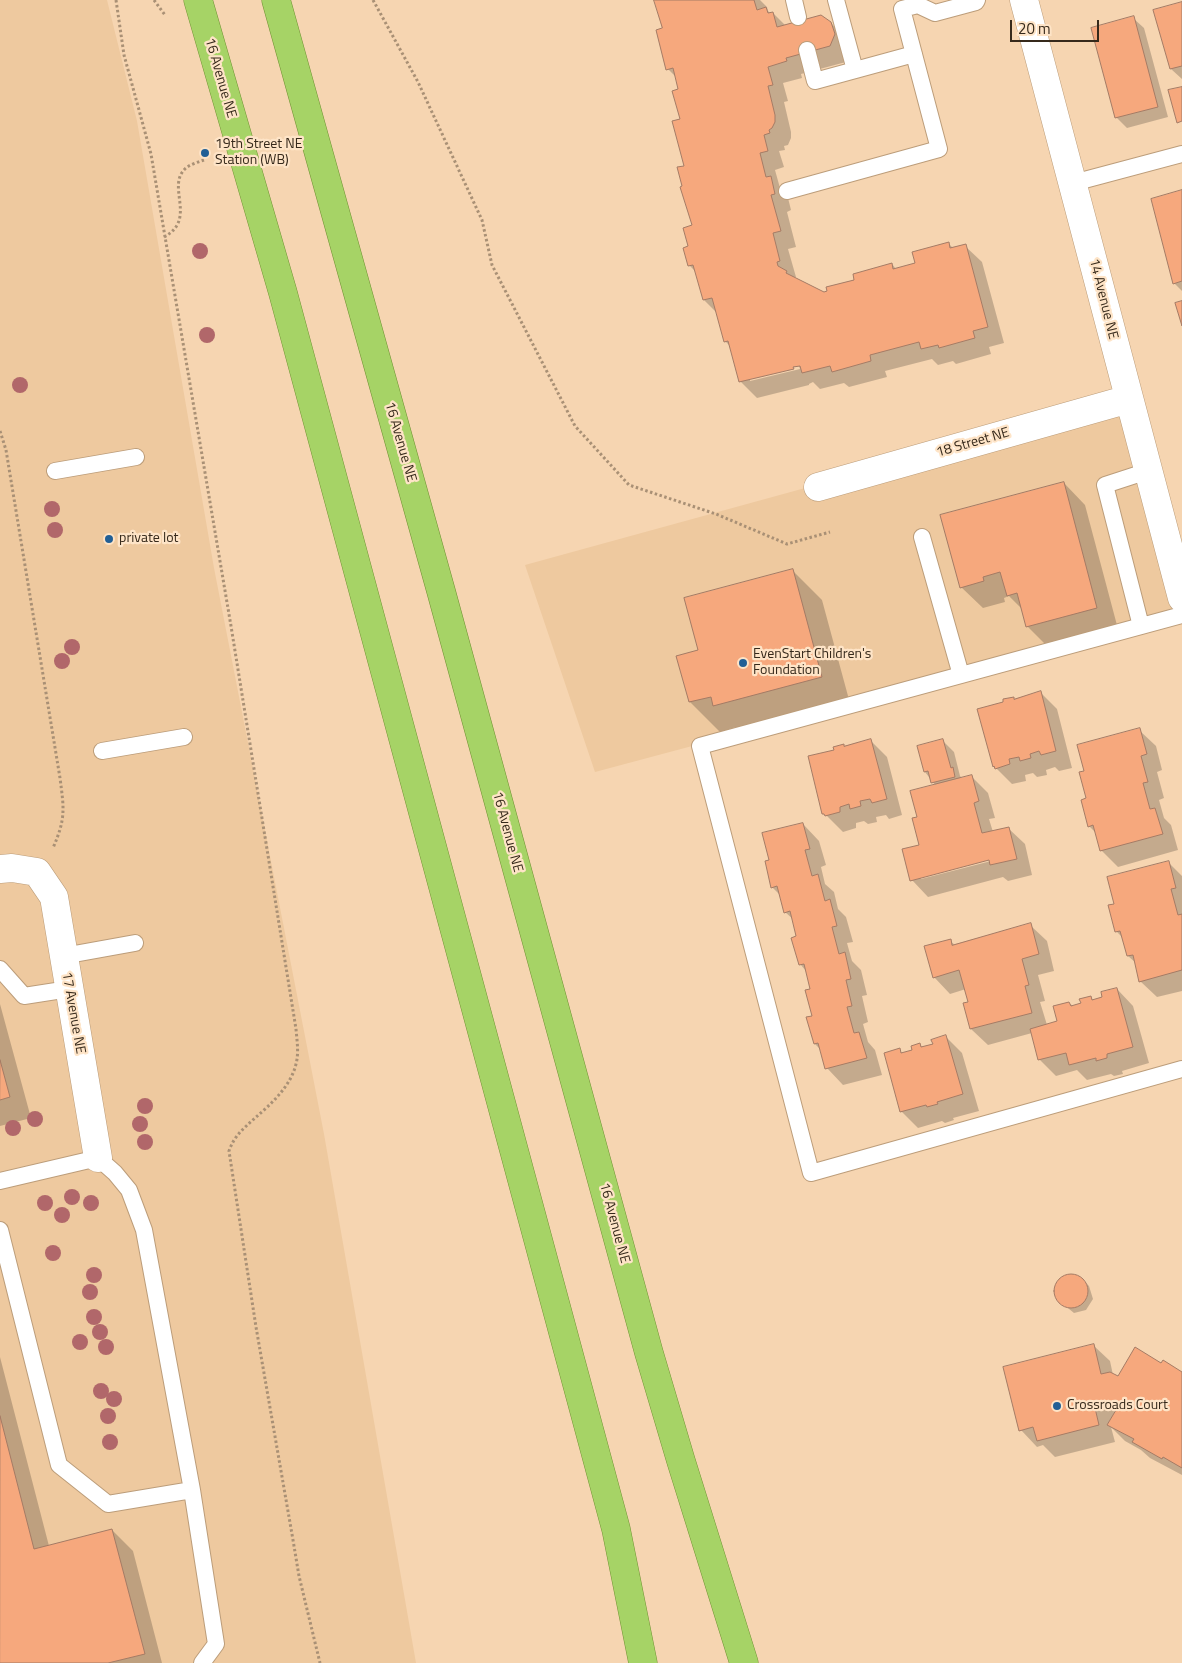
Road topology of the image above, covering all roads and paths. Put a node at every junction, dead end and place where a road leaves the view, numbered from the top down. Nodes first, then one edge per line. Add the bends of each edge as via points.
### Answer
1 (116, 0) edge
2 (154, 0) edge
3 (198, 0) edge
4 (276, 0) edge
5 (373, 0) edge
6 (794, 0) edge
7 (836, 0) edge
8 (977, 0) edge
9 (1024, 0) edge
10 (920, 2) edge
11 (901, 5) edge
12 (166, 15) dead end
13 (798, 17) dead end
14 (807, 50) dead end
15 (914, 54) junction
16 (855, 70) junction
17 (1182, 154) edge
18 (204, 160) dead end
19 (1073, 183) junction
20 (787, 190) dead end
21 (164, 237) junction
22 (1129, 399) junction
23 (0, 431) edge
24 (136, 457) dead end
25 (55, 471) dead end
26 (1148, 471) junction
27 (818, 487) dead end
28 (830, 532) dead end
29 (922, 537) dead end
30 (1182, 598) edge
31 (1182, 615) edge
32 (1140, 626) junction
33 (962, 675) junction
34 (184, 737) dead end
35 (102, 751) dead end
36 (53, 847) dead end
37 (0, 869) edge
38 (135, 943) dead end
39 (63, 956) junction
40 (0, 969) edge
41 (69, 989) junction
42 (1182, 1069) edge
43 (98, 1158) junction
44 (0, 1181) edge
45 (0, 1230) edge
46 (192, 1490) junction
47 (202, 1663) edge
48 (320, 1663) edge
49 (643, 1663) edge
50 (744, 1663) edge

1 - 21 path via 124,55 151,154
2 - 12 path
3 - 49 highway, 16 Avenue NE via 283,293 616,1528
4 - 50 highway, 16 Avenue NE via 649,1353
5 - 28 path via 418,82 482,220 492,265 575,426 629,485 716,514 787,544
6 - 13 lane
7 - 16 lane
8 - 10 lane via 935,13
9 - 19 street, 14 Avenue NE
10 - 11 lane
11 - 15 lane
14 - 16 lane via 815,81
15 - 16 lane
15 - 20 lane via 940,149
17 - 19 lane
18 - 21 path via 184,170 179,188 181,215 171,234
19 - 22 street, 14 Avenue NE
21 - 48 path via 296,1029 298,1051 291,1076 270,1104 239,1133 229,1151 292,1540
22 - 26 street, 14 Avenue NE
22 - 27 street, 18 Street NE
23 - 36 path via 6,450 60,778 64,814
24 - 25 lane
26 - 30 street, 14 Avenue NE
26 - 32 lane via 1105,485
29 - 33 lane
31 - 32 lane
32 - 33 lane
33 - 42 lane via 700,746 812,1173
34 - 35 lane
37 - 39 street, 17 Avenue NE via 36,872 54,897
38 - 39 lane
39 - 41 street, 17 Avenue NE
40 - 41 lane via 24,996
41 - 43 street, 17 Avenue NE
43 - 44 lane
43 - 46 lane via 129,1190 144,1230
45 - 46 lane via 59,1465 108,1504
46 - 47 lane via 216,1644

